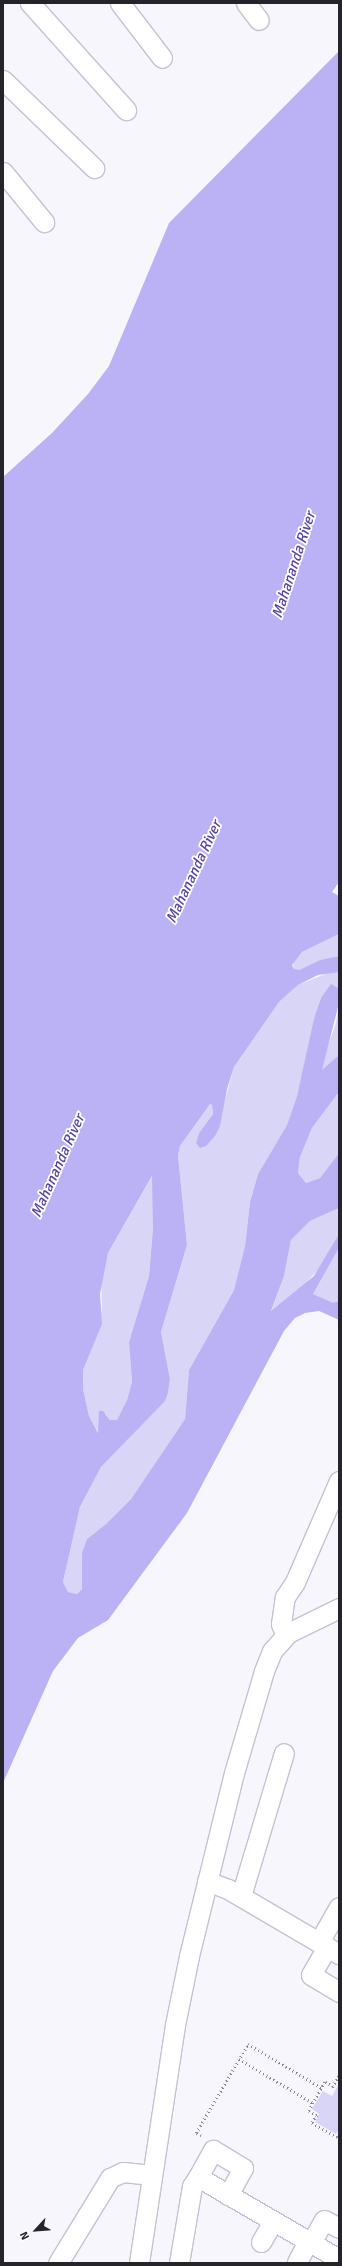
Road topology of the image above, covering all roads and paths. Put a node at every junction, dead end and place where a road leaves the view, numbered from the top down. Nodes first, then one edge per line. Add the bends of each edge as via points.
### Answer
1 (30, 3) edge
2 (120, 3) edge
3 (246, 3) edge
4 (259, 20) dead end
5 (162, 58) dead end
6 (3, 80) edge
7 (126, 110) dead end
8 (94, 168) dead end
9 (3, 172) edge
10 (44, 222) dead end
11 (339, 1481) edge
12 (339, 1608) edge
13 (286, 1635) junction
14 (284, 1753) dead end
15 (207, 1881) junction
16 (241, 1896) junction
17 (339, 1907) edge
18 (328, 1948) edge
19 (339, 1992) edge
20 (239, 2059) junction
21 (339, 2076) edge
22 (322, 2088) junction
23 (313, 2103) junction
24 (339, 2134) edge
25 (213, 2150) junction
26 (152, 2175) junction
27 (198, 2177) junction
28 (228, 2195) junction
29 (273, 2221) junction
30 (339, 2228) edge
31 (261, 2242) dead end
32 (309, 2242) junction
33 (336, 2260) edge
34 (297, 2262) edge
35 (58, 2263) edge
36 (139, 2263) edge
37 (179, 2263) edge

1 - 7 street
2 - 5 street
3 - 4 street
6 - 8 street
9 - 10 street
11 - 13 street via 295,1582 285,1597 281,1624
12 - 13 street via 305,1623
13 - 15 street via 272,1651 266,1666 234,1773
14 - 16 street
15 - 16 street
15 - 26 street via 175,2025
16 - 18 street
17 - 18 street
18 - 19 street via 310,1975
20 - 22 path via 248,2044
20 - 23 path
20 - 25 path via 196,2133 208,2140
21 - 22 path via 333,2087 325,2082
22 - 23 path
23 - 24 path via 309,2111 317,2115 312,2123 337,2138
25 - 27 street
25 - 28 street via 243,2168
26 - 35 street via 123,2172 110,2178
26 - 36 street
27 - 28 street
27 - 37 street via 192,2186
28 - 29 street
29 - 31 street
29 - 32 street
30 - 32 street via 324,2220
32 - 33 street
32 - 34 street

